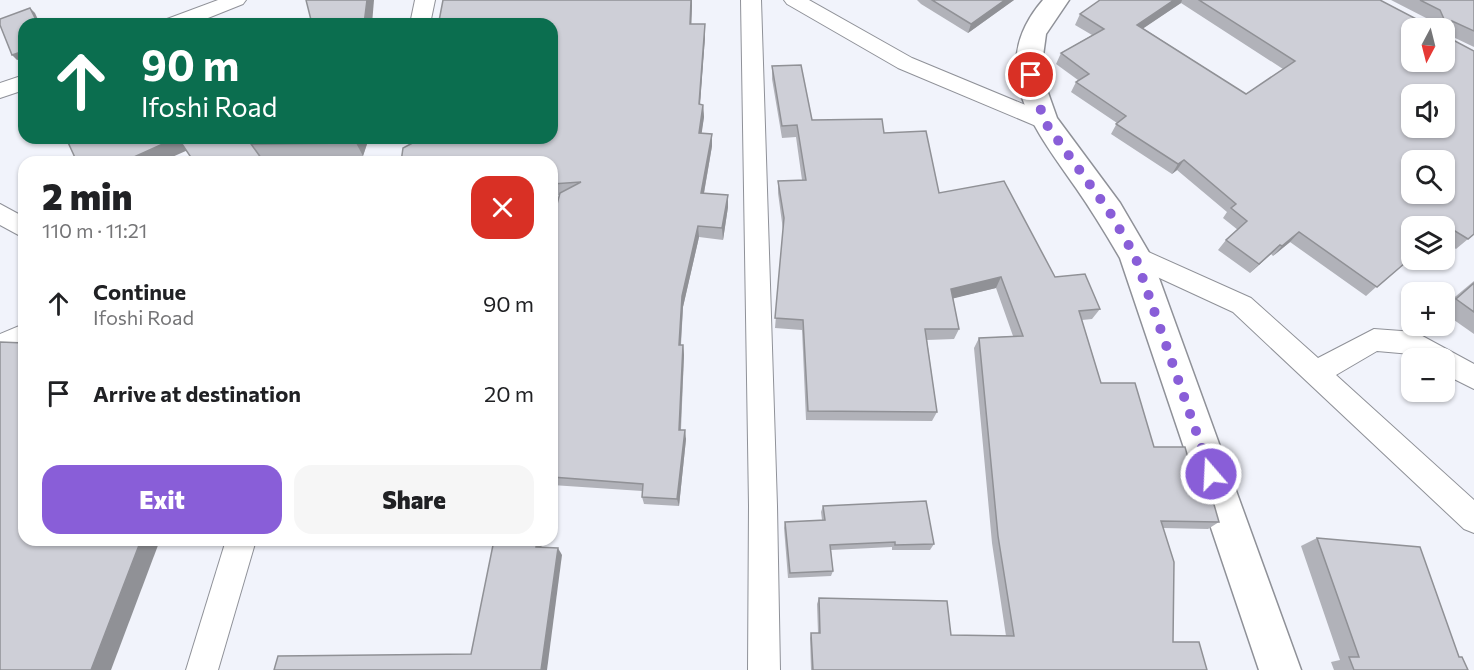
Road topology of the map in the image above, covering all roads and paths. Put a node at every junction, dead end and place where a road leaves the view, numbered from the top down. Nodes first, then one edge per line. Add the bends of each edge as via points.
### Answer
1 (236, 0) edge
2 (425, 0) edge
3 (751, 0) edge
4 (794, 0) edge
5 (1058, 0) edge
6 (190, 18) edge
7 (421, 18) edge
8 (18, 84) edge
9 (0, 91) edge
10 (1044, 121) junction
11 (0, 213) edge
12 (18, 224) edge
13 (1135, 256) junction
14 (18, 338) edge
15 (0, 346) edge
16 (1424, 348) edge
17 (1455, 366) edge
18 (1316, 374) junction
19 (1474, 377) edge
20 (1474, 519) edge
21 (239, 546) edge
22 (202, 670) edge
23 (764, 670) edge
24 (1280, 670) edge

1 - 6 street
2 - 7 street
3 - 23 street
4 - 10 street via 905,63
5 - 10 main road via 1033,34 1029,63
8 - 9 street
10 - 13 main road via 1109,211
11 - 12 street
13 - 18 street via 1242,305
13 - 24 main road
14 - 15 street
16 - 18 street via 1415,343 1374,340
17 - 19 street
18 - 20 street
21 - 22 street

